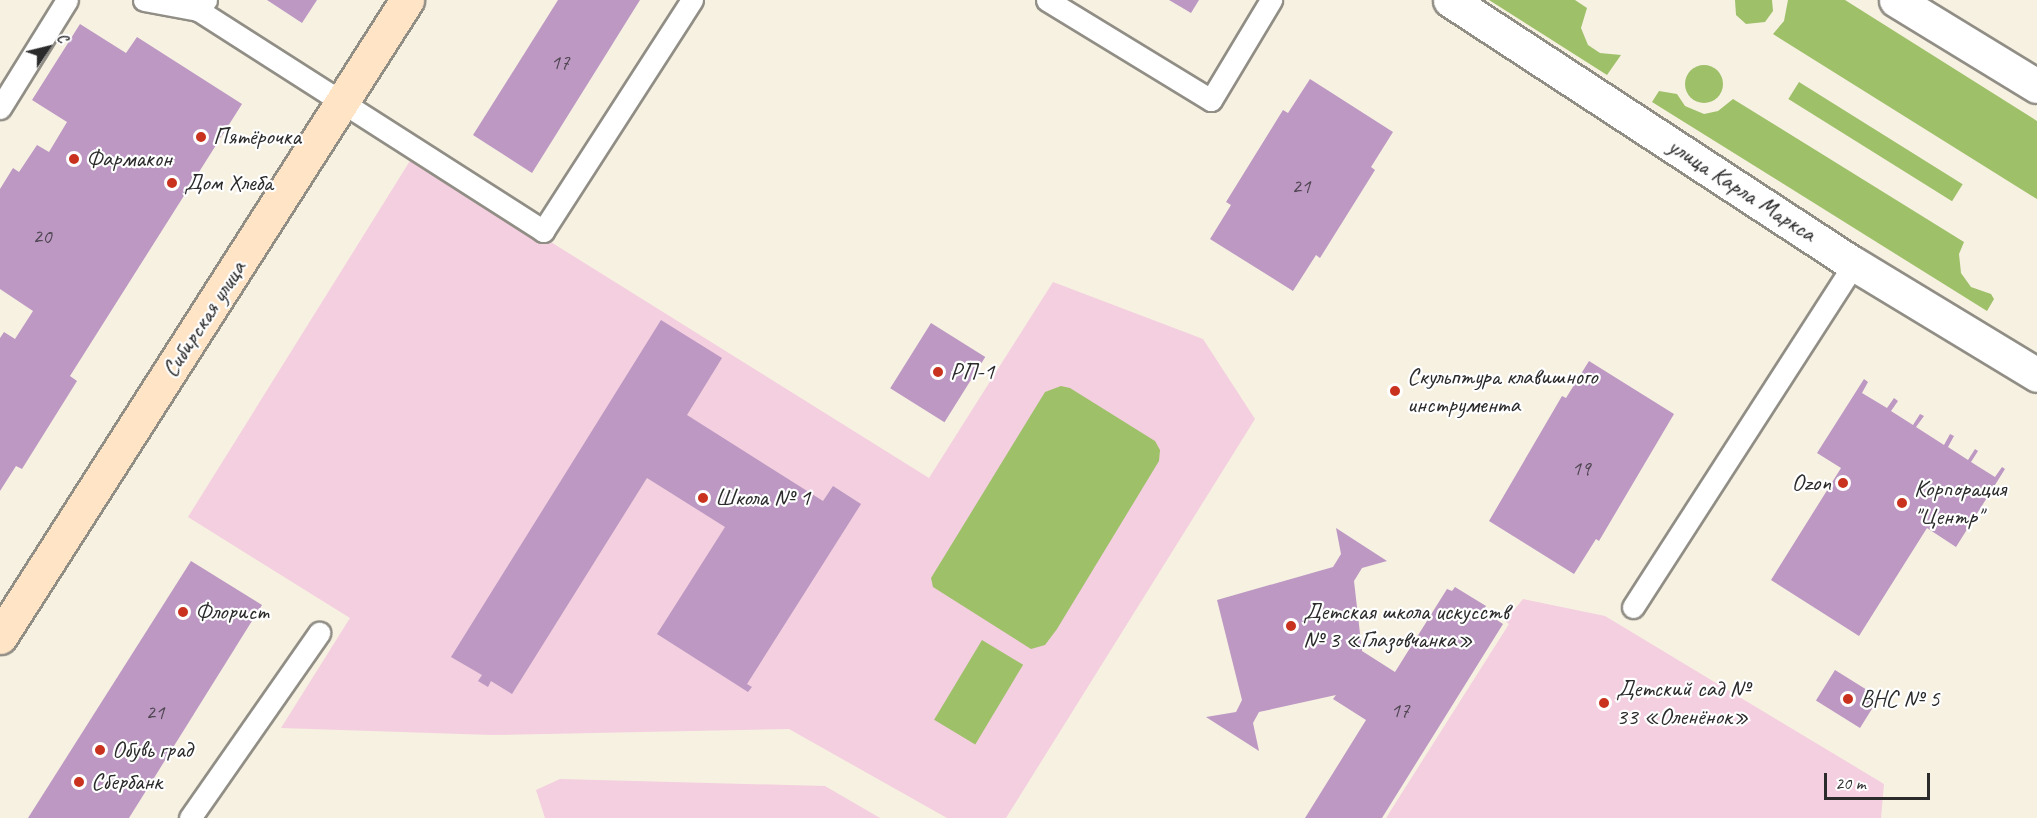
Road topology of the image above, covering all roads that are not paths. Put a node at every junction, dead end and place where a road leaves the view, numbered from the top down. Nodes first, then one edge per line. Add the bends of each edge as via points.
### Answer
1 (67, 0) edge
2 (144, 0) edge
3 (407, 0) edge
4 (692, 0) edge
5 (1047, 0) edge
6 (1271, 0) edge
7 (1450, 0) edge
8 (1896, 0) edge
9 (202, 5) edge
10 (2037, 86) edge
11 (343, 102) junction
12 (0, 108) edge
13 (1854, 264) junction
14 (2037, 375) edge
15 (1633, 607) dead end
16 (319, 633) dead end
17 (0, 637) edge
18 (190, 818) edge

1 - 12 lane
2 - 9 lane
3 - 11 main road, Сибирская улица
4 - 11 lane via 543,231
5 - 6 lane via 1211,100
7 - 13 street, улица Карла Маркса
8 - 10 street
9 - 11 lane
11 - 17 main road, Сибирская улица
13 - 14 street, улица Карла Маркса
13 - 15 lane
16 - 18 lane

